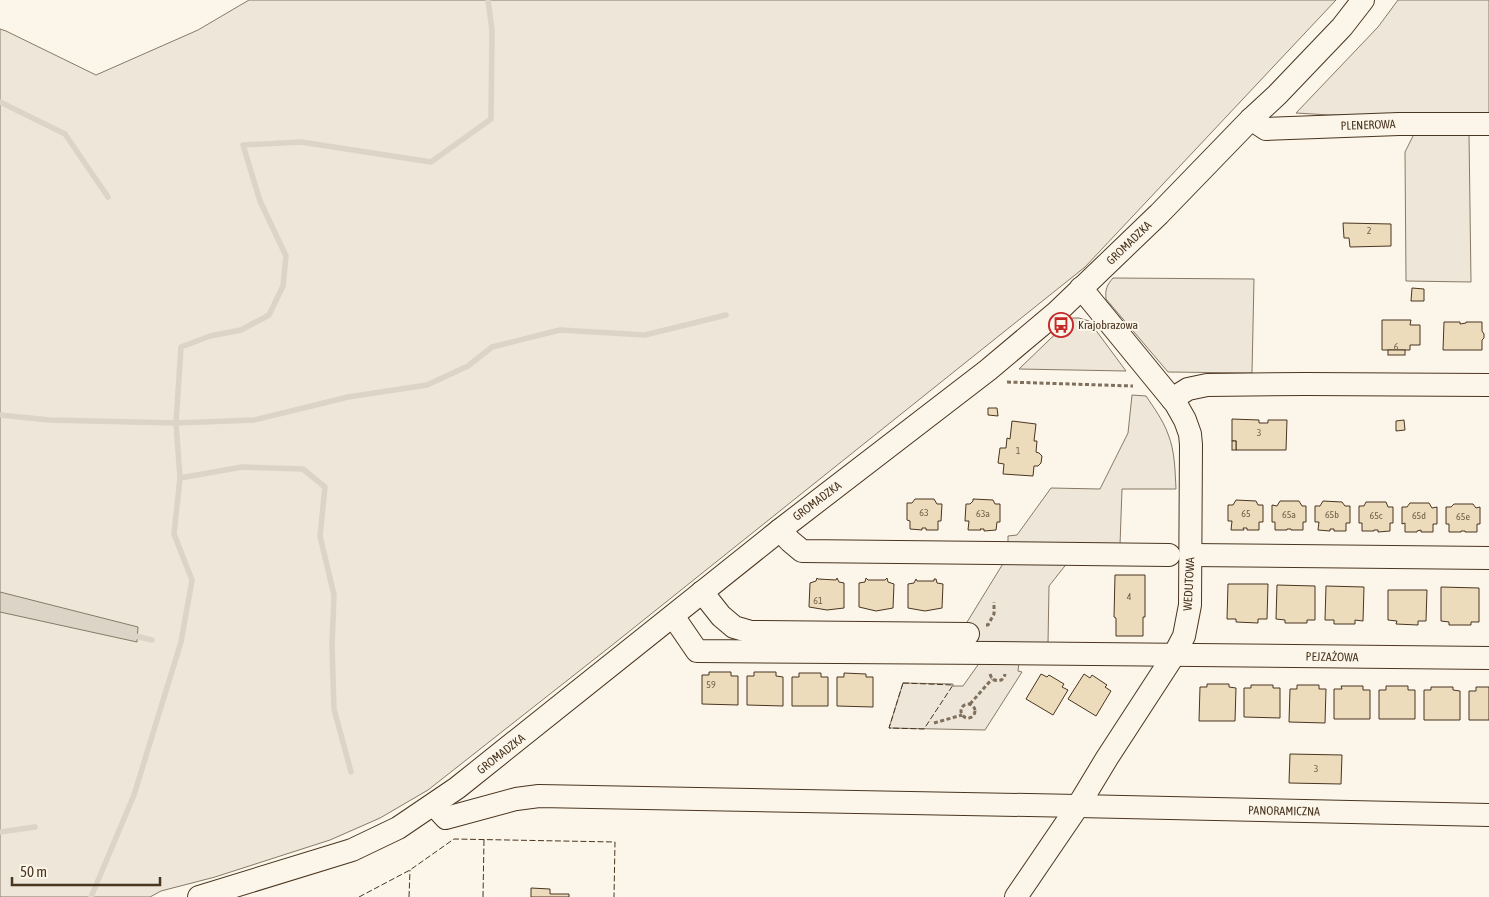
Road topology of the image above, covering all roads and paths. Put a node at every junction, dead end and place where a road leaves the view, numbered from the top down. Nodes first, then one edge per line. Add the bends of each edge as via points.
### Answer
1 (1363, 0) edge
2 (1251, 118) junction
3 (1489, 124) edge
4 (1081, 288) junction
5 (988, 370) junction
6 (1489, 385) edge
7 (1165, 390) junction
8 (780, 530) junction
9 (1169, 555) dead end
10 (1191, 555) junction
11 (1489, 558) edge
12 (702, 592) junction
13 (673, 616) junction
14 (968, 634) dead end
15 (1174, 655) junction
16 (1489, 658) edge
17 (992, 679) dead end
18 (970, 704) junction
19 (962, 715) junction
20 (934, 724) dead end
21 (434, 805) junction
22 (1078, 806) junction
23 (1489, 815) edge
24 (199, 897) edge
25 (1016, 897) edge

1 - 2 street, GROMADZKA via 1342,27
2 - 3 street, PLENEROWA via 1266,129
2 - 4 street, GROMADZKA via 1159,214
4 - 5 street, GROMADZKA
4 - 7 street, WEDUTOWA
5 - 7 path via 1004,382 1151,386
5 - 8 street, GROMADZKA
6 - 7 street via 1215,385
7 - 10 street, WEDUTOWA via 1185,420 1190,434
8 - 9 street via 802,551
8 - 12 street, GROMADZKA
10 - 11 street
10 - 15 street, WEDUTOWA via 1190,605 1184,636
12 - 13 street, GROMADZKA
12 - 14 street via 734,627 751,632
13 - 15 street, PEJZAŻOWA via 697,651
13 - 21 street, GROMADZKA
15 - 16 street, PEJZAŻOWA
15 - 22 street, WEDUTOWA
17 - 18 path
18 - 19 path via 961,709
18 - 19 path via 975,707 973,717
19 - 20 path
21 - 22 street, PANORAMICZNA via 446,818 539,796
21 - 24 street, GROMADZKA via 398,828 352,850
22 - 23 street, PANORAMICZNA
22 - 25 street, WEDUTOWA

